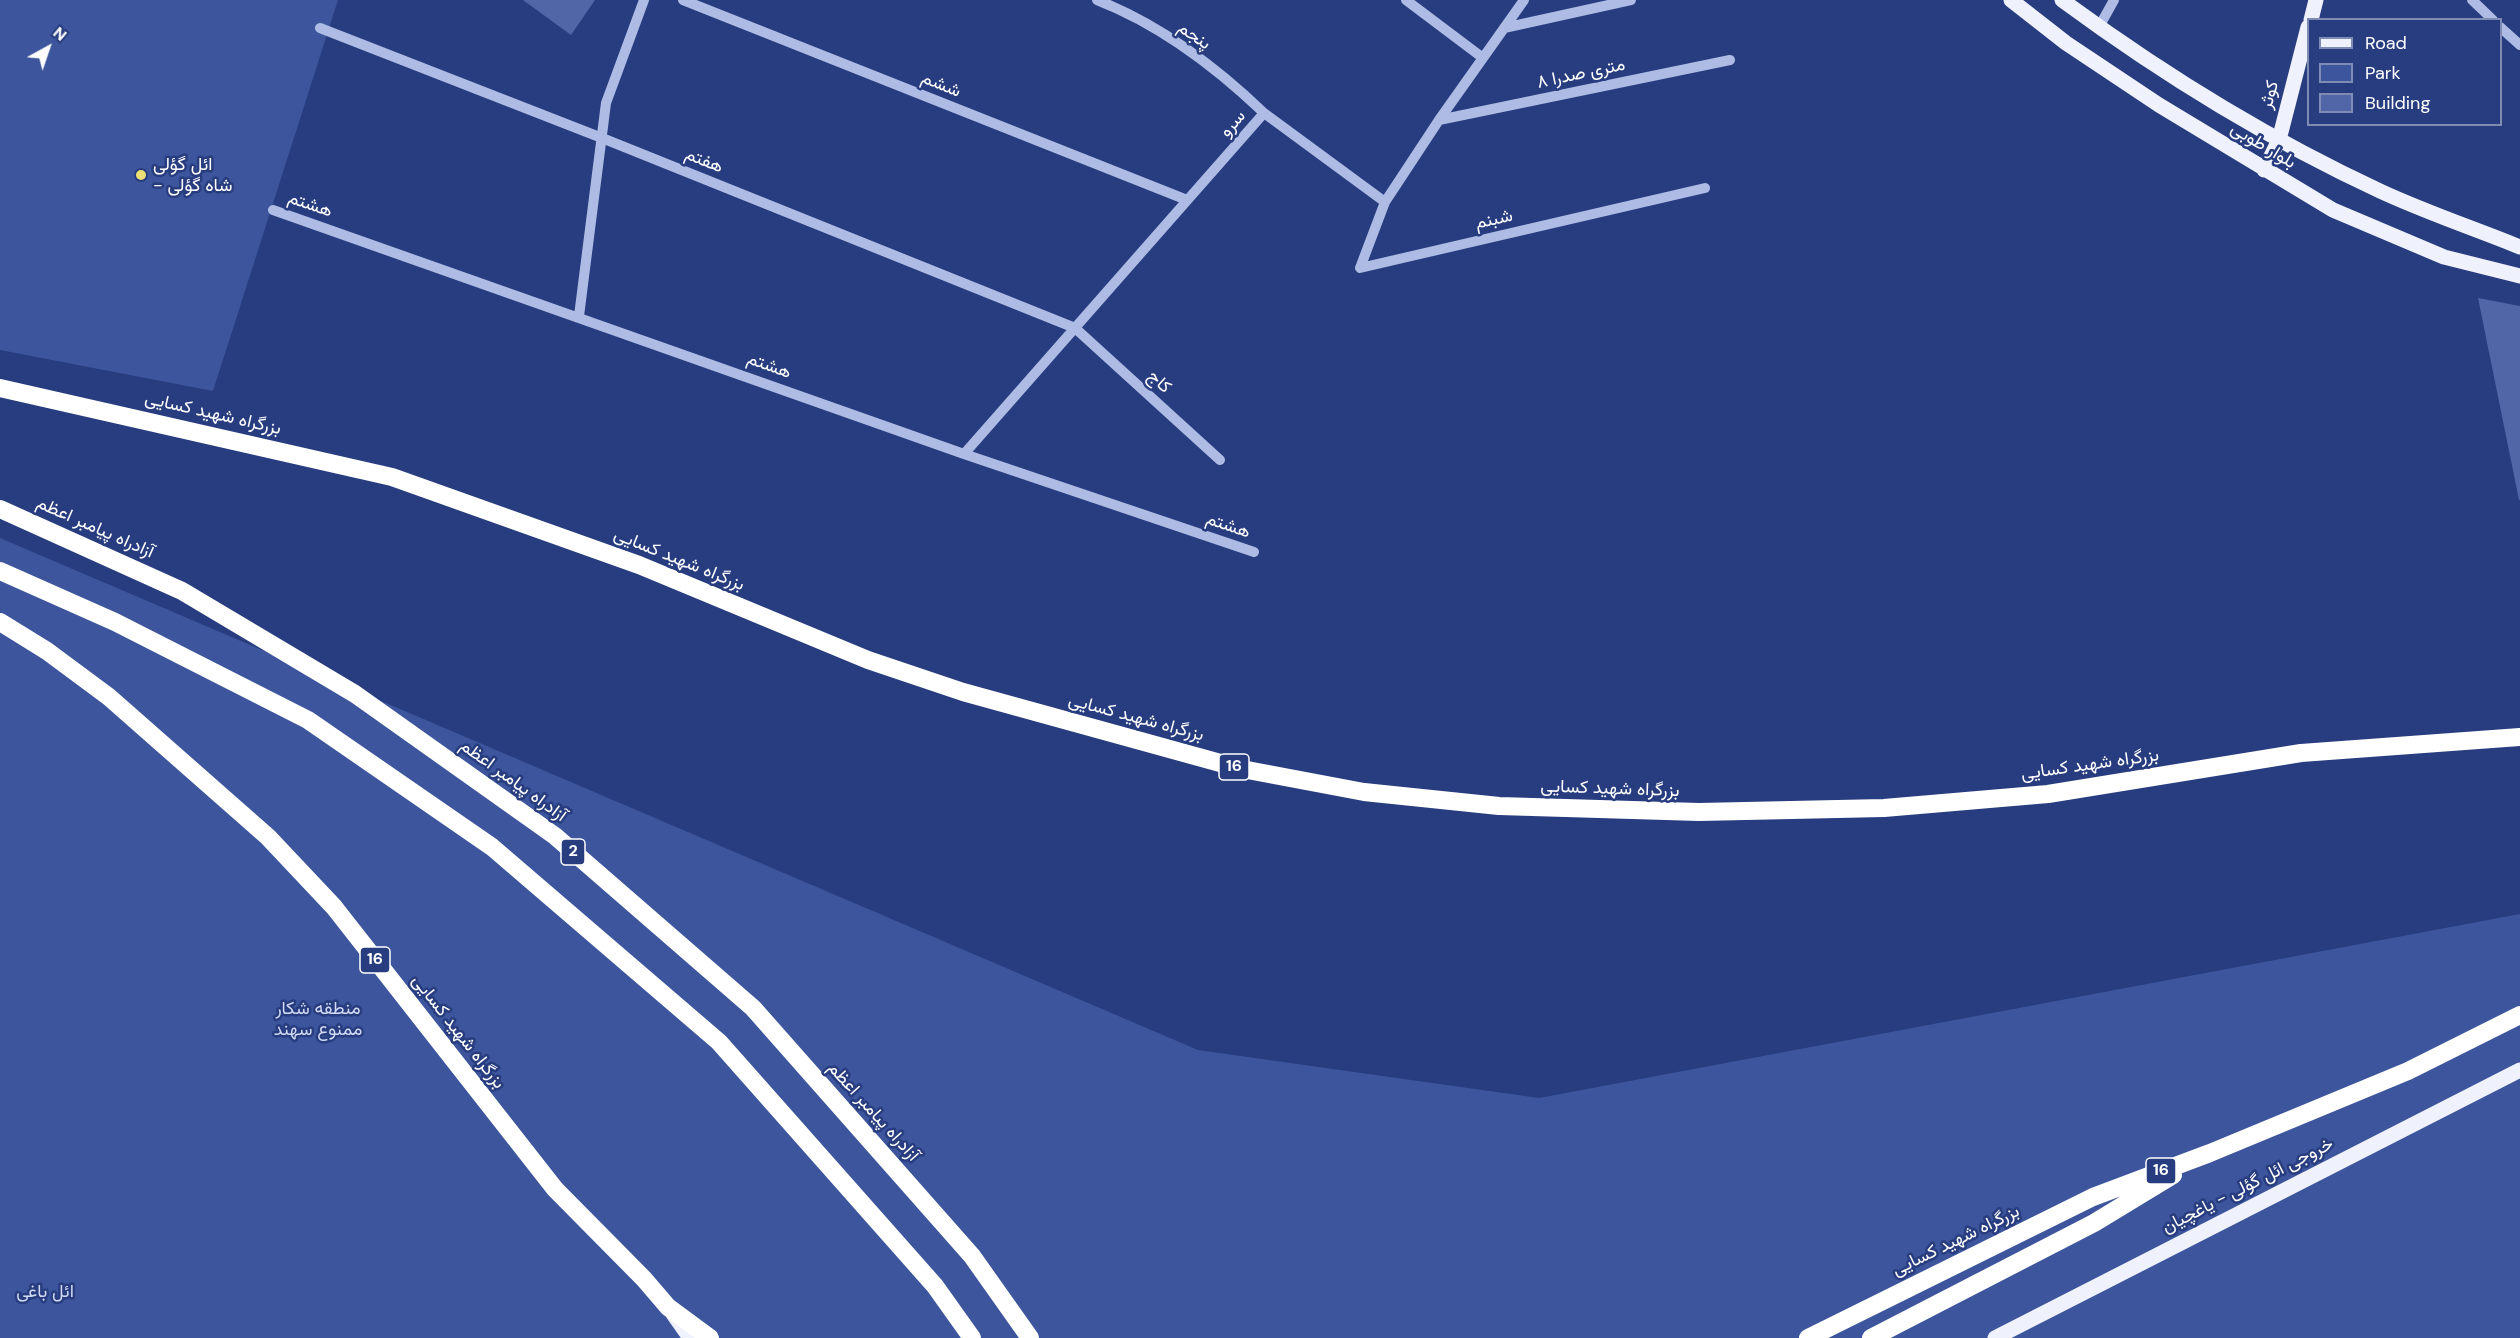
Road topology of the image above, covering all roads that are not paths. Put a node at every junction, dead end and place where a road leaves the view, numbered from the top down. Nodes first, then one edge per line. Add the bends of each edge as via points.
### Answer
1 (683, 0) edge
2 (1097, 0) edge
3 (1406, 0) edge
4 (1524, 0) edge
5 (1631, 0) edge
6 (2011, 0) edge
7 (2062, 0) edge
8 (2107, 0) edge
9 (2114, 0) edge
10 (2316, 0) edge
11 (2472, 0) edge
12 (643, 1) edge
13 (2312, 18) edge
14 (2491, 18) edge
15 (2099, 27) junction
16 (320, 28) dead end
17 (1504, 28) junction
18 (2502, 29) edge
19 (2307, 31) edge
20 (2520, 45) edge
21 (1483, 58) junction
22 (1730, 60) dead end
23 (1264, 113) junction
24 (1439, 120) junction
25 (602, 138) junction
26 (2279, 140) junction
27 (2264, 170) junction
28 (1705, 188) dead end
29 (1187, 200) junction
30 (1385, 202) junction
31 (273, 210) dead end
32 (2520, 247) edge
33 (2520, 276) edge
34 (579, 316) junction
35 (1075, 328) junction
36 (0, 388) edge
37 (964, 453) junction
38 (1220, 460) dead end
39 (0, 509) edge
40 (1254, 552) dead end
41 (0, 572) edge
42 (0, 622) edge
43 (2520, 737) edge
44 (2520, 1015) edge
45 (2520, 1070) edge
46 (2210, 1153) junction
47 (668, 1307) junction
48 (690, 1338) edge
49 (710, 1338) edge
50 (972, 1338) edge
51 (1030, 1338) edge
52 (1808, 1338) edge
53 (1871, 1338) edge
54 (1995, 1338) edge

1 - 29 street, ششم
2 - 23 street, پنجم via 1130,13 1228,79
3 - 21 street
4 - 17 street
5 - 17 street
6 - 27 main road, بلوار طوبی via 2066,43
7 - 15 main road, بلوار طوبی
8 - 15 street
9 - 15 street
10 - 13 main road
11 - 14 street
12 - 25 street via 606,103
15 - 26 main road, بلوار طوبی
16 - 25 street, هفتم
17 - 21 street
18 - 20 street
19 - 26 main road, کوثر
21 - 24 street
22 - 24 street, ۸ متری صدرا
23 - 29 street, سرو
23 - 30 street, سرو
24 - 30 street
25 - 34 street
25 - 35 street, هفتم
26 - 27 main road, کوثر
26 - 32 main road, بلوار طوبی via 2381,191
27 - 33 main road, بلوار طوبی via 2333,210 2444,257
28 - 30 street, شبنم via 1359,268
29 - 35 street, سرو
31 - 34 street, هشتم
34 - 37 street, هشتم
35 - 37 street, سرو
35 - 38 street, کاج
36 - 43 highway, بزرگراه شهید کسایی / 16 via 392,477 639,565 868,660 963,692 1242,769 1364,792 1511,807 1699,812 1884,808 2048,794 2301,753
37 - 40 street, هشتم
39 - 51 highway, آزادراه پیامبر اعظم / 2 via 182,591 355,694 555,836 753,1008 972,1256
41 - 50 highway via 115,622 308,720 492,847 719,1042 935,1286
42 - 47 highway, بزرگراه شهید کسایی / 16 via 109,697 268,837 334,908 555,1189
44 - 46 highway, بزرگراه شهید کسایی / 16 via 2408,1071
45 - 54 main road, خروجی ائل گؤلی - یاغچیان
46 - 52 highway, بزرگراه شهید کسایی / 16 via 2093,1197
46 - 53 highway via 2094,1223
47 - 48 main road
47 - 49 highway, بزرگراه شهید کسایی / 16

